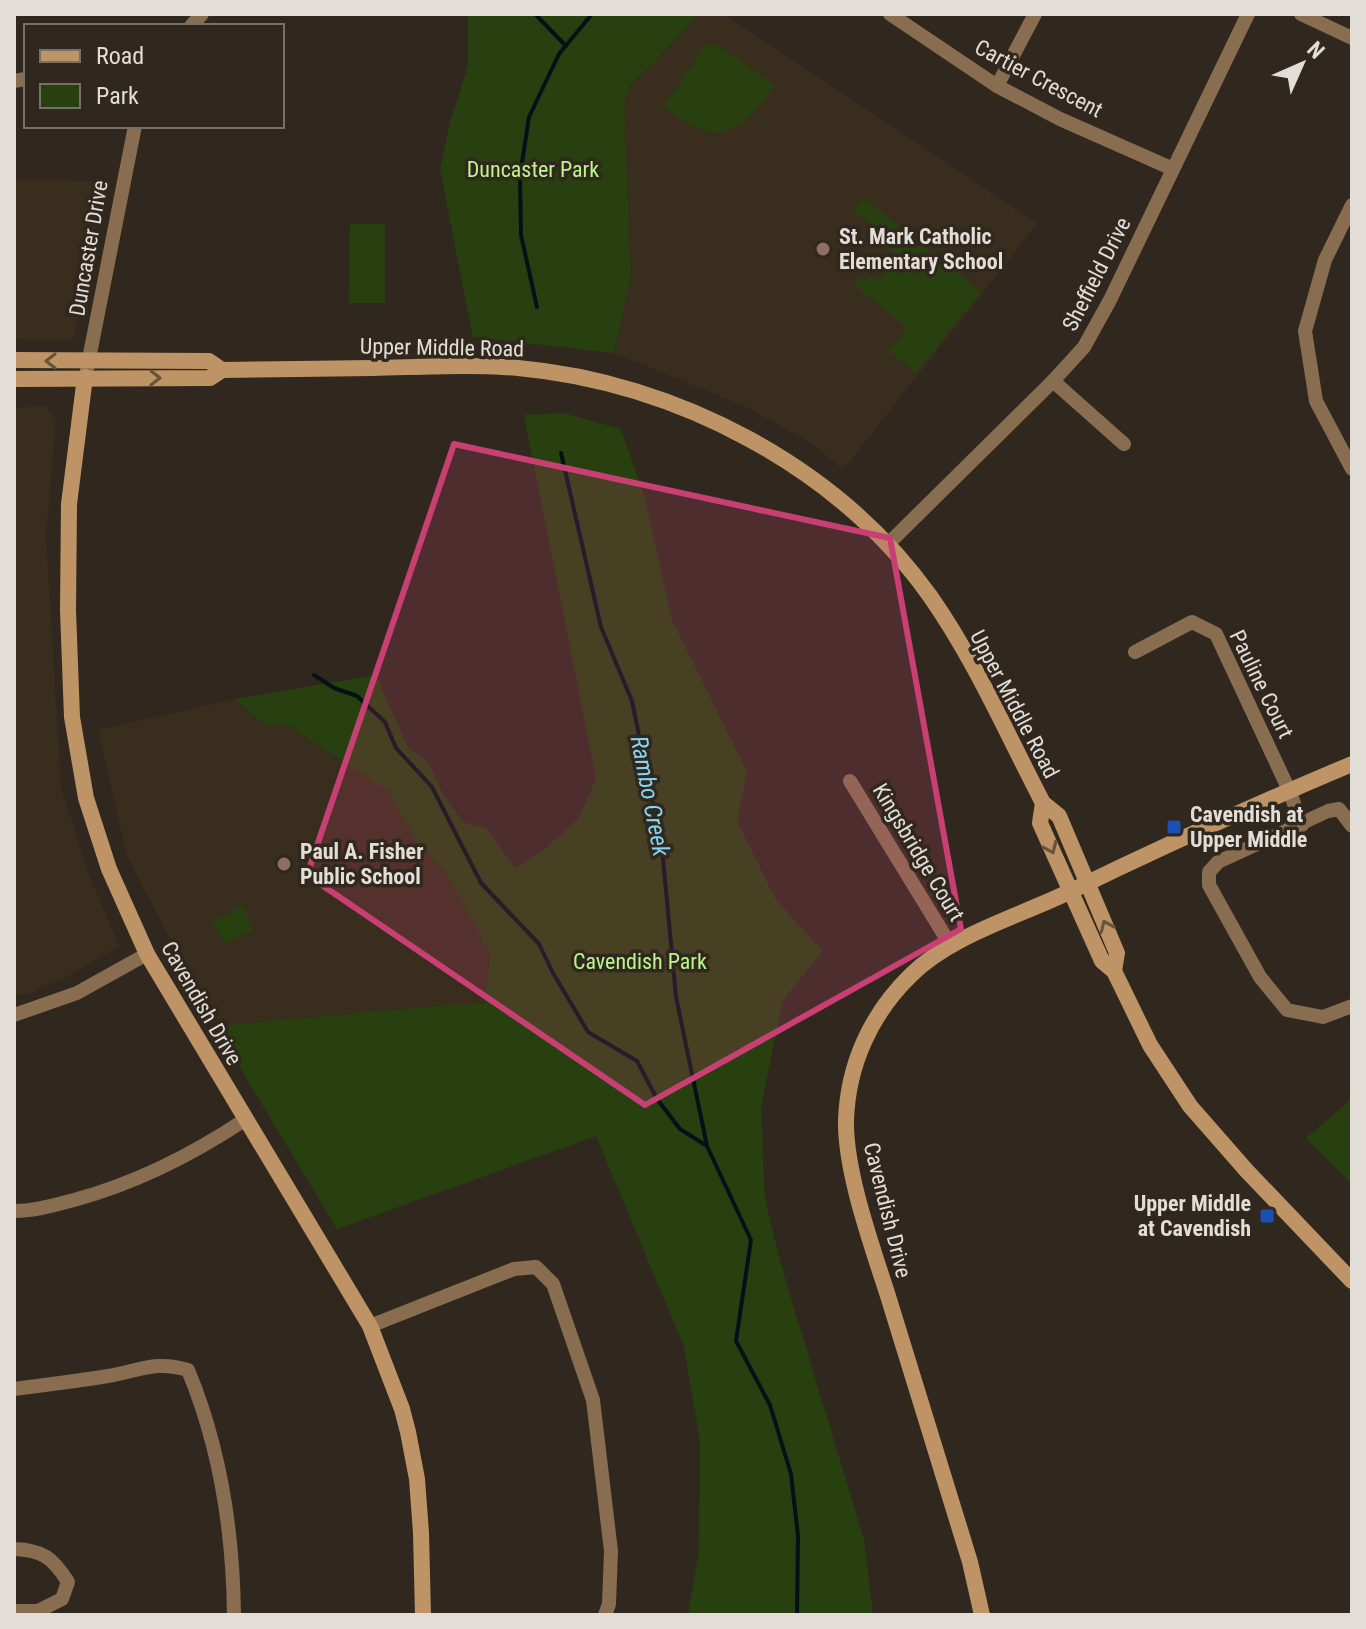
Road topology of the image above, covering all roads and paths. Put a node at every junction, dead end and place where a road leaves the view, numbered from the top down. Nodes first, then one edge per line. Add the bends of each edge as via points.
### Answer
1 (890, 14) edge
2 (1035, 14) edge
3 (1248, 14) edge
4 (1301, 14) edge
5 (1352, 38) edge
6 (997, 86) junction
7 (135, 128) edge
8 (1173, 169) junction
9 (1352, 205) edge
10 (14, 360) edge
11 (87, 369) junction
12 (14, 379) edge
13 (1053, 381) junction
14 (1124, 444) dead end
15 (1352, 469) edge
16 (887, 545) junction
17 (1135, 652) dead end
18 (1352, 764) edge
19 (850, 781) dead end
20 (1289, 790) junction
21 (1043, 803) junction
22 (1302, 825) junction
23 (1352, 826) edge
24 (1088, 882) junction
25 (1071, 891) junction
26 (951, 946) junction
27 (147, 954) junction
28 (1114, 971) junction
29 (1352, 1006) edge
30 (14, 1015) edge
31 (246, 1119) junction
32 (14, 1211) edge
33 (1352, 1281) edge
34 (370, 1326) junction
35 (14, 1389) edge
36 (14, 1549) edge
37 (14, 1611) edge
38 (234, 1615) edge
39 (423, 1615) edge
40 (605, 1615) edge
41 (982, 1615) edge

1 - 6 street, Cartier Crescent
2 - 6 street
3 - 8 street, Sheffield Drive
4 - 5 street
6 - 8 street, Cartier Crescent
7 - 11 street, Duncaster Drive
8 - 13 street, Sheffield Drive via 1084,347
9 - 15 street via 1325,260 1305,331 1316,401
11 -> 10 street, Upper Middle Road
11 - 12 street, Upper Middle Road
11 - 16 street, Upper Middle Road via 210,378 222,370 469,365 565,374 676,406 737,433 843,503
11 - 27 street, Cavendish Drive via 69,504 72,717 86,798 105,859
13 - 14 street
13 - 16 street, Sheffield Drive
16 - 21 street, Upper Middle Road via 962,648
17 - 20 street, Pauline Court via 1192,622 1216,634
18 - 20 street, Cavendish Drive
19 - 26 street, Kingsbridge Court
20 - 22 street
20 - 24 street, Cavendish Drive
21 - 24 street, Upper Middle Road via 1059,816
21 -> 25 street, Upper Middle Road via 1040,823
22 - 23 street via 1339,809
22 - 29 street via 1218,862 1209,872 1209,885 1260,977 1287,1010 1323,1017
24 - 25 street, Cavendish Drive
28 -> 24 street, Upper Middle Road via 1117,953
25 - 26 street, Cavendish Drive
25 - 28 street, Upper Middle Road via 1102,961
26 - 41 street, Cavendish Drive via 913,972 874,1019 854,1066 846,1122 866,1227
27 - 30 street via 77,993
27 - 31 street, Cavendish Drive
28 - 33 street, Upper Middle Road via 1150,1045 1190,1106
31 - 32 street via 128,1184
31 - 34 street, Cavendish Drive
34 - 39 street, Cavendish Drive via 402,1409 417,1479
34 - 40 street via 514,1269 536,1267 553,1284 593,1400 611,1551
35 - 38 street via 121,1374 143,1366 167,1364 188,1370 227,1508
36 - 37 street via 31,1549 55,1562 68,1582 62,1599 38,1611

